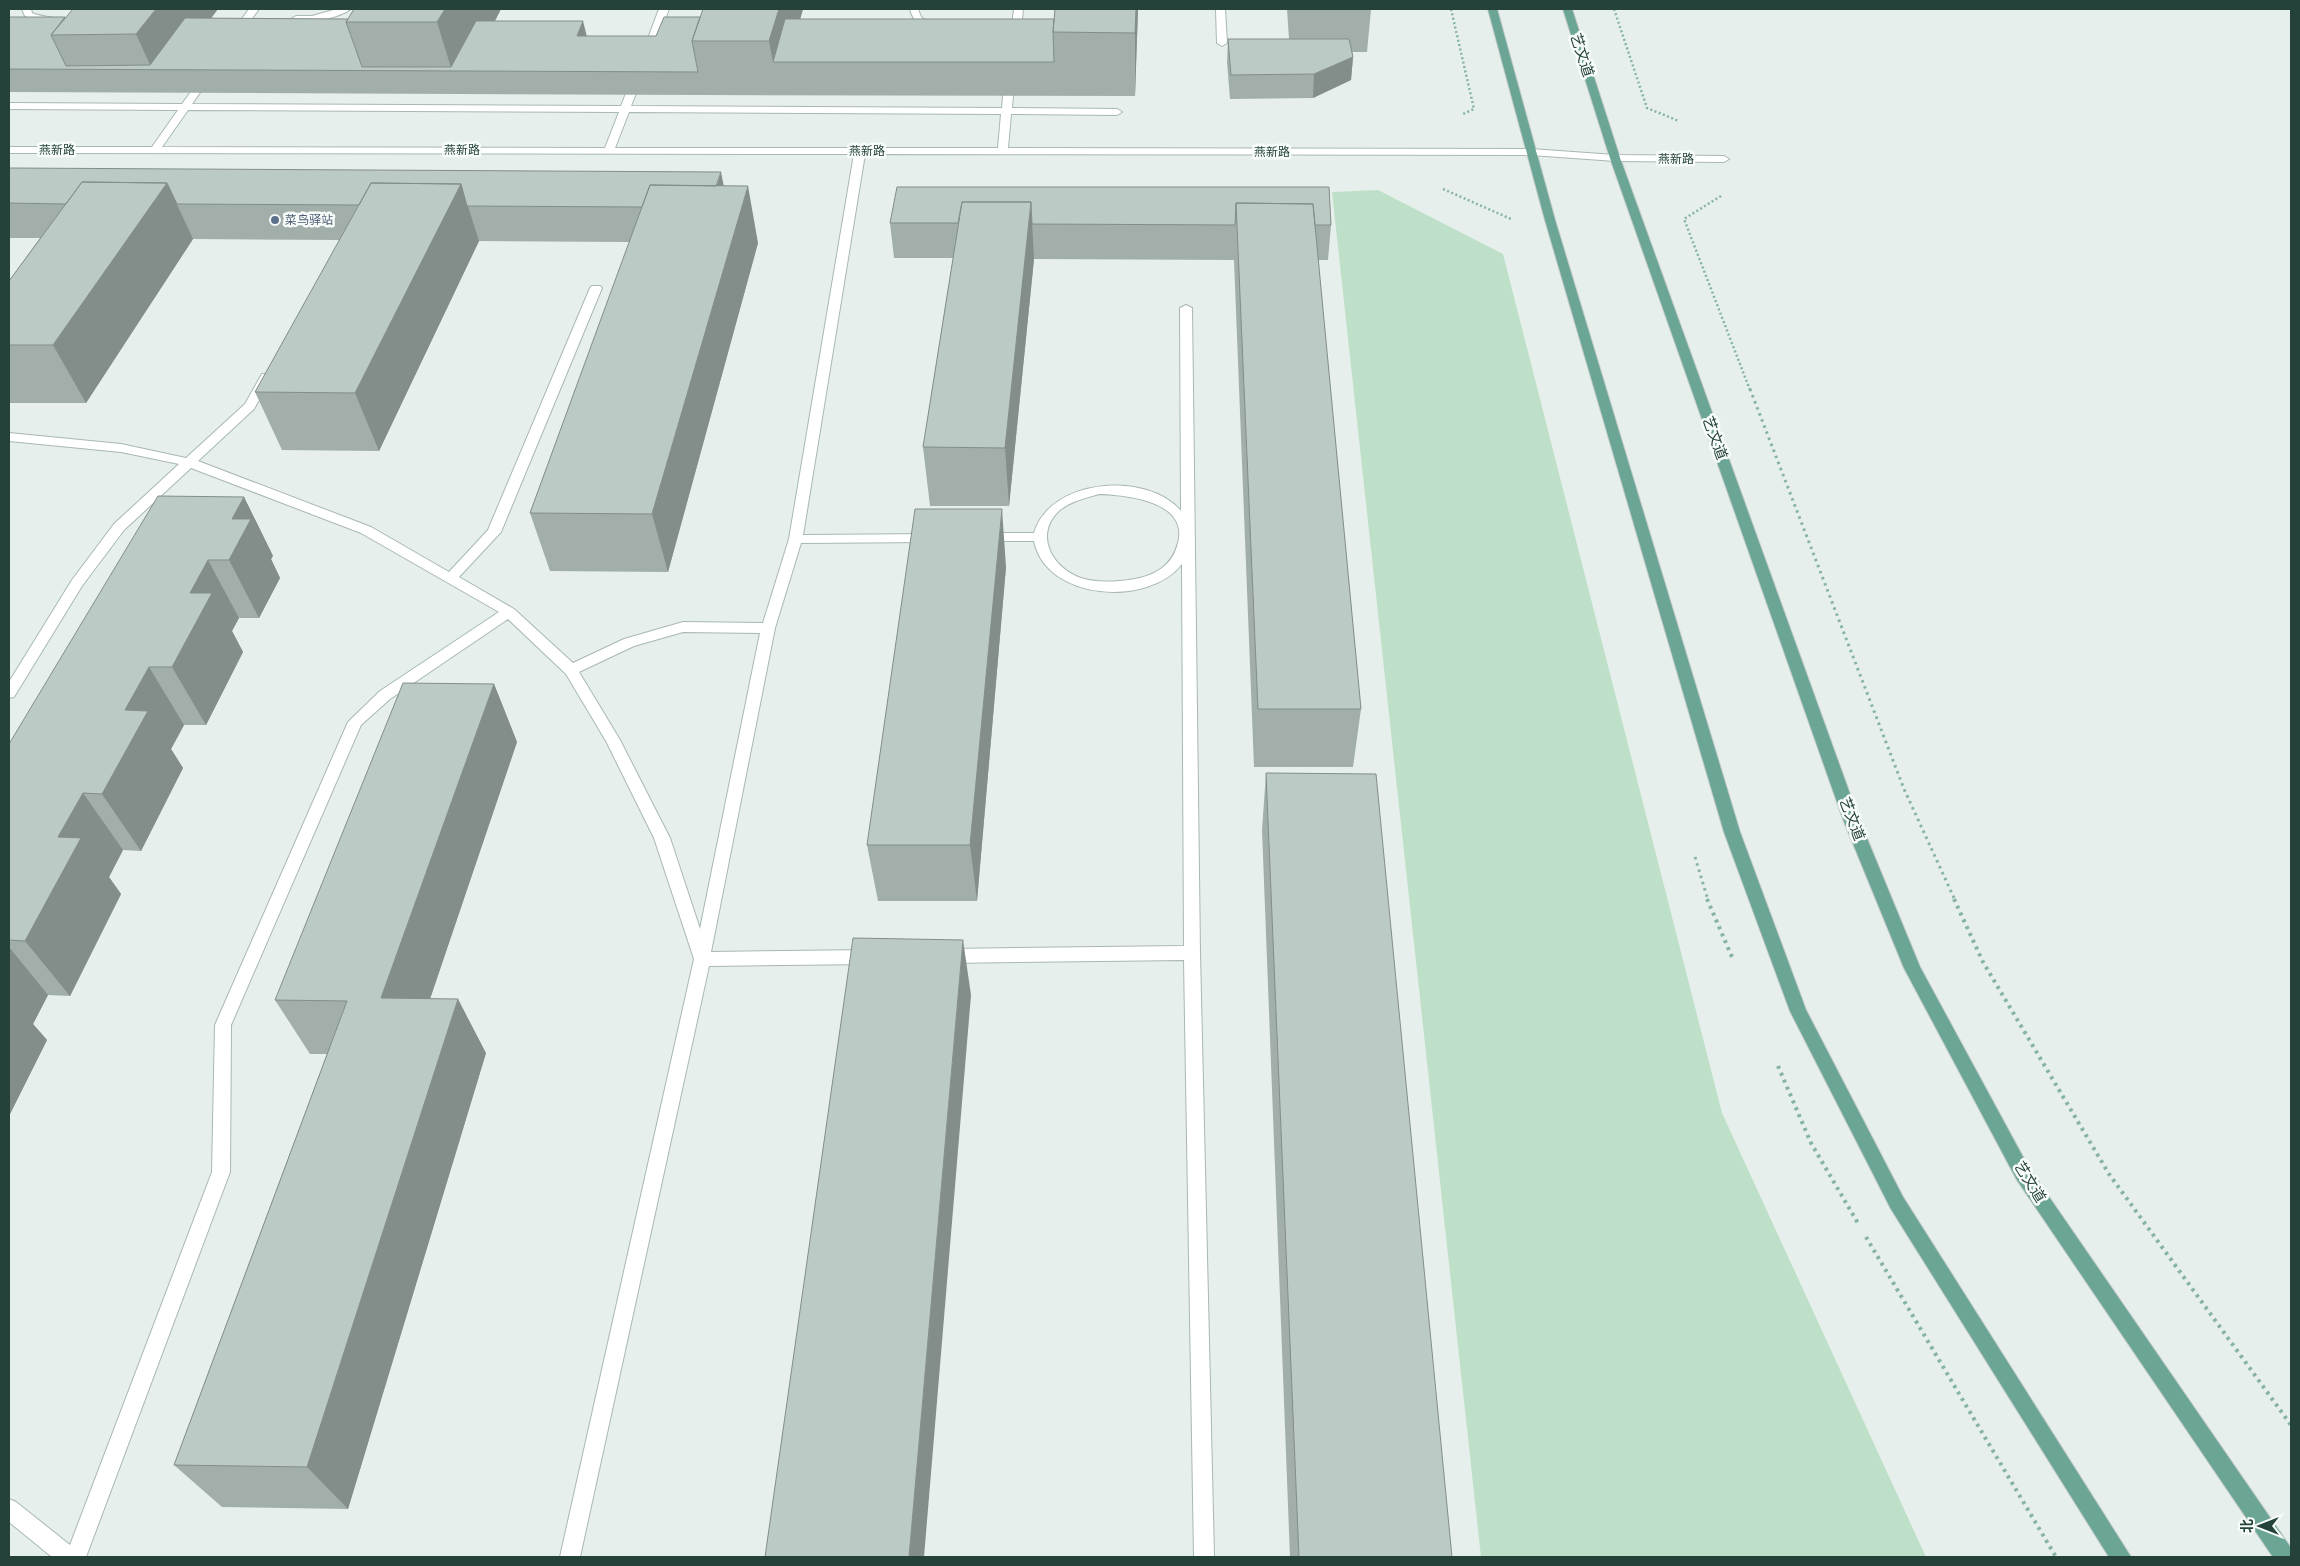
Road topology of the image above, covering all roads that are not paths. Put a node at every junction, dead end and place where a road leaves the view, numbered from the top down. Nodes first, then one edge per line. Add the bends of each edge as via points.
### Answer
1 (27, 9) edge
2 (346, 9) edge
3 (664, 9) edge
4 (914, 9) edge
5 (1018, 9) edge
6 (1220, 9) edge
7 (1492, 9) edge
8 (1567, 9) edge
9 (252, 16) edge
10 (285, 19) edge
11 (67, 20) edge
12 (939, 35) edge
13 (230, 43) edge
14 (1222, 43) dead end
15 (1013, 53) edge
16 (213, 67) edge
17 (1008, 96) edge
18 (9, 106) edge
19 (185, 107) junction
20 (625, 109) junction
21 (1007, 112) junction
22 (1117, 112) dead end
23 (9, 150) edge
24 (155, 150) junction
25 (608, 150) junction
26 (860, 151) junction
27 (1003, 151) junction
28 (1531, 152) junction
29 (1615, 158) junction
30 (1724, 159) dead end
31 (596, 288) dead end
32 (1186, 308) dead end
33 (273, 363) edge
34 (9, 437) edge
35 (191, 463) junction
36 (1186, 532) junction
37 (971, 537) edge
38 (1039, 537) junction
39 (942, 538) edge
40 (796, 539) junction
41 (450, 579) junction
42 (509, 612) junction
43 (768, 628) junction
44 (570, 670) junction
45 (9, 693) edge
46 (1192, 953) junction
47 (932, 956) edge
48 (882, 957) edge
49 (702, 959) junction
50 (9, 1509) edge
51 (68, 1557) edge
52 (76, 1557) edge
53 (570, 1557) edge
54 (1204, 1557) edge
55 (2121, 1557) edge
56 (2285, 1557) edge

1 - 11 street via 28,14 40,20
2 - 10 street via 313,19
3 - 20 street
4 - 12 street via 917,18
5 - 15 street via 1010,36
6 - 14 street
7 - 28 main road
8 - 29 main road, 艺文道
9 - 13 street
16 - 19 street
17 - 21 street
18 - 19 street
19 - 20 street
19 - 24 street
20 - 21 street
20 - 25 street
21 - 22 street
21 - 27 street
23 - 24 street, 燕新路
24 - 25 street, 燕新路
25 - 26 street, 燕新路
26 - 27 street, 燕新路
26 - 40 street
27 - 28 street, 燕新路
28 - 29 street, 燕新路
28 - 55 main road via 1732,832 1798,1011 1897,1203
29 - 30 street, 燕新路
29 - 56 main road, 艺文道 via 1851,819 1912,968 2023,1174
31 - 41 street via 494,532
32 - 36 street
33 - 35 street via 250,406
34 - 35 street via 121,448
35 - 41 street via 366,530
35 - 45 street via 120,527 76,583
36 - 38 street via 1179,517 1165,504 1146,495 1098,490 1076,496 1057,507 1045,521
36 - 38 street via 1183,550 1174,564 1137,584 1114,587 1090,585 1068,578 1052,567 1042,552
36 - 46 street
37 - 38 street
39 - 40 street
40 - 43 street
41 - 42 street
42 - 44 street
42 - 52 street via 385,695 355,722 223,1025 221,1172
43 - 44 street via 683,627 629,642
43 - 49 street
44 - 49 street via 613,740 662,838
46 - 47 street
46 - 54 street
48 - 49 street
49 - 53 street
50 - 51 street

